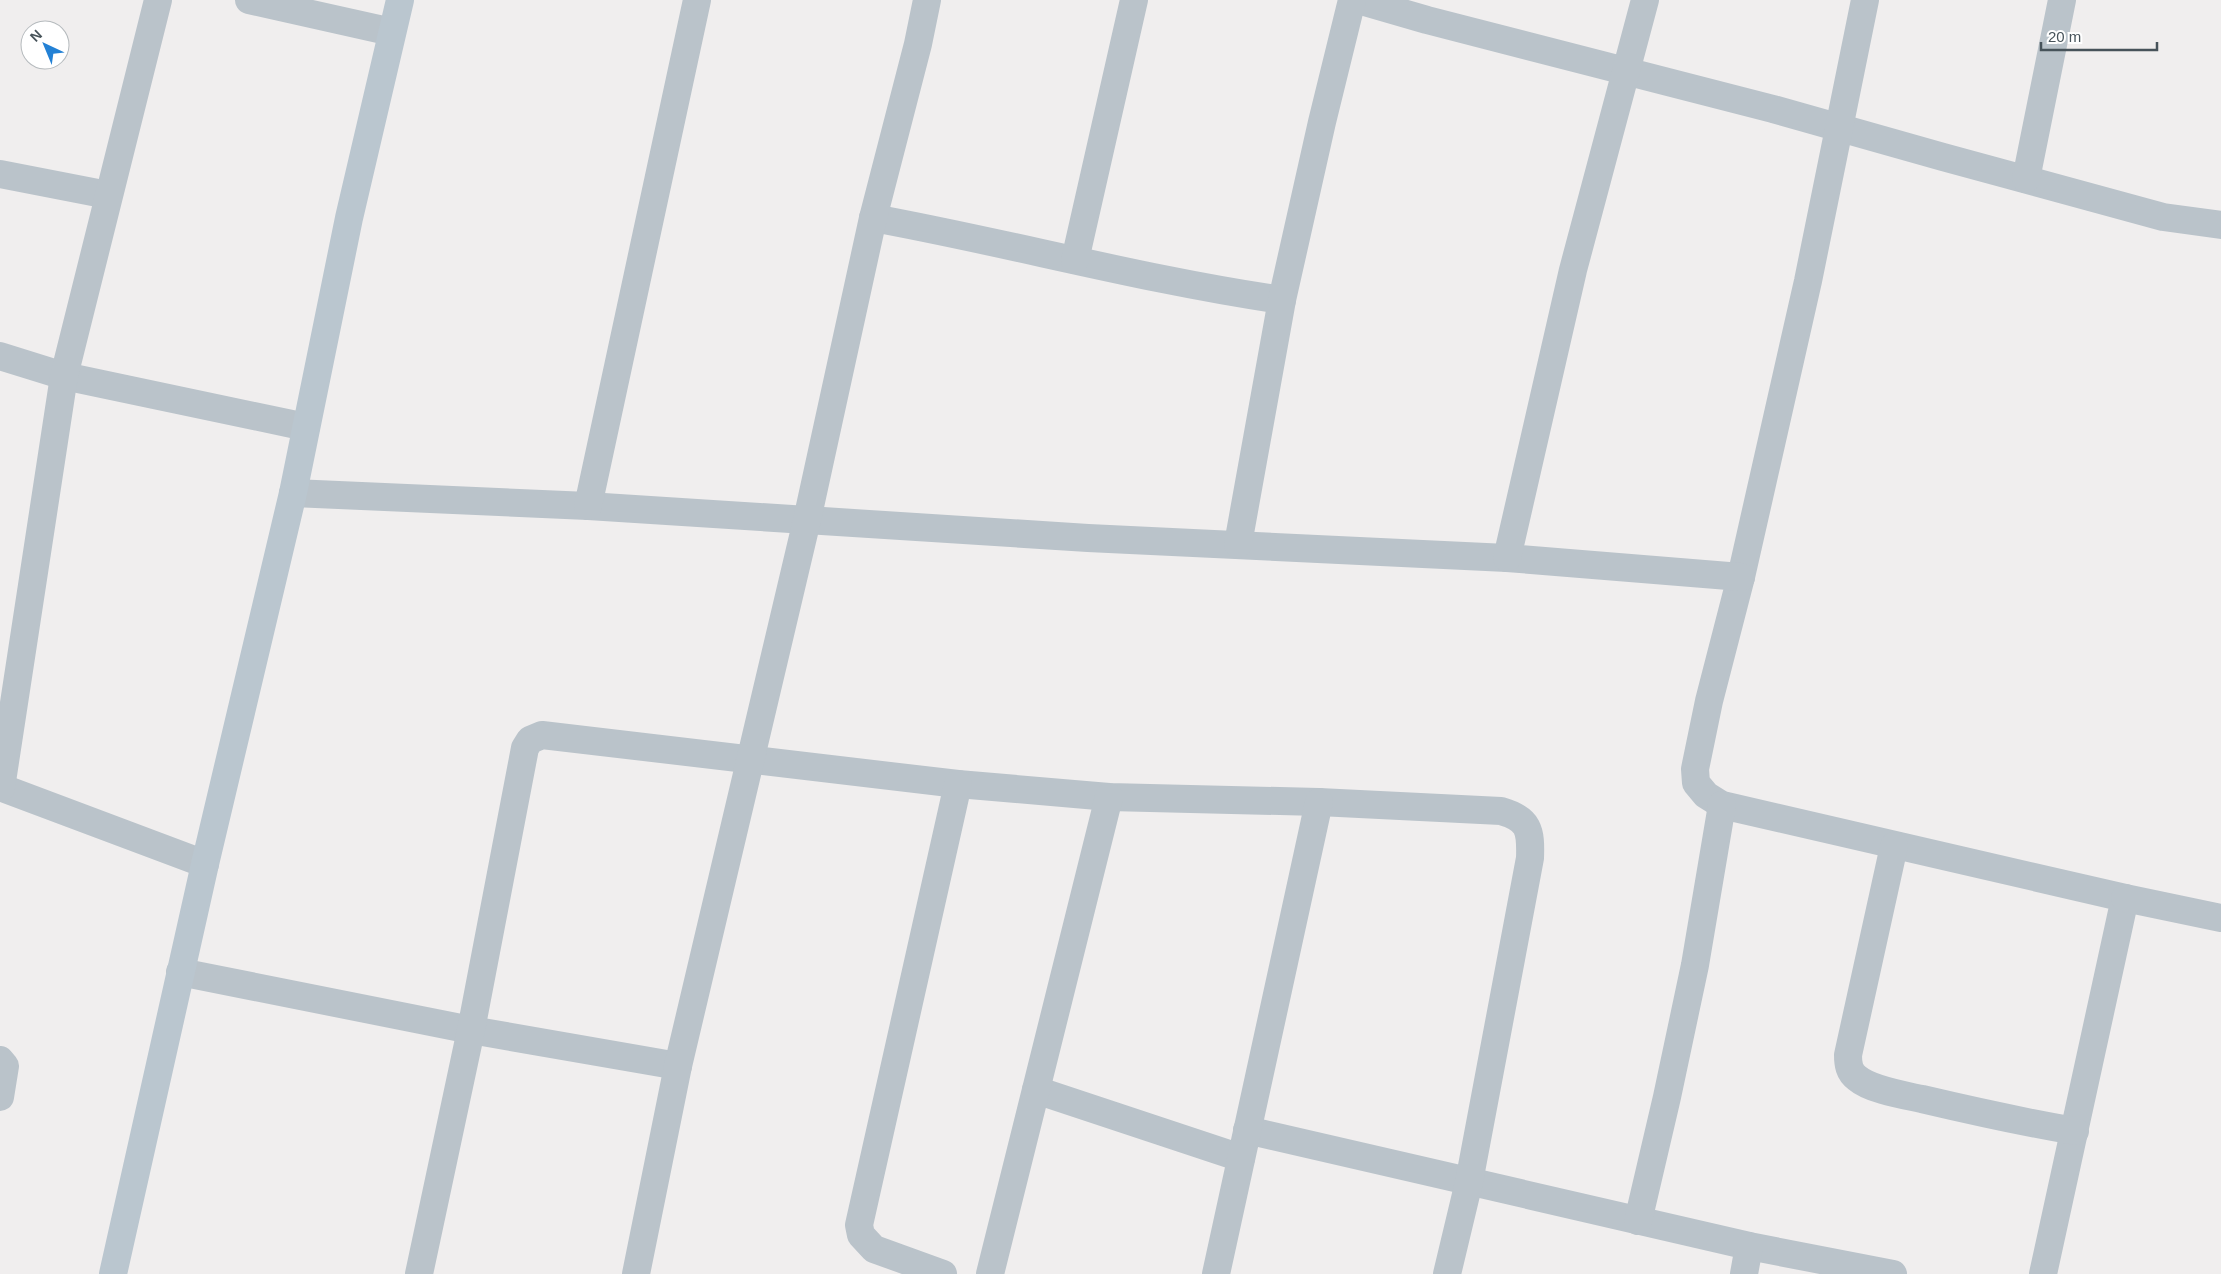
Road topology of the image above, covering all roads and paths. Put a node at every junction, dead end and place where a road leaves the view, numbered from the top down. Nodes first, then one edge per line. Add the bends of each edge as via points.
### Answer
1 (158, 0) edge
2 (249, 0) edge
3 (400, 0) edge
4 (697, 0) edge
5 (927, 0) edge
6 (1134, 0) edge
7 (1352, 0) edge
8 (1358, 0) edge
9 (1645, 0) edge
10 (1865, 0) edge
11 (2062, 0) edge
12 (392, 32) junction
13 (1627, 72) junction
14 (1838, 126) junction
15 (0, 174) edge
16 (2026, 179) junction
17 (108, 195) junction
18 (874, 218) junction
19 (2221, 225) edge
20 (1075, 260) junction
21 (1282, 300) junction
22 (0, 356) edge
23 (64, 376) junction
24 (306, 427) junction
25 (293, 493) junction
26 (588, 506) junction
27 (806, 520) junction
28 (1238, 544) junction
29 (1507, 558) junction
30 (1741, 576) junction
31 (749, 760) junction
32 (958, 784) junction
33 (0, 788) edge
34 (1109, 798) junction
35 (1319, 802) junction
36 (1722, 805) junction
37 (1894, 846) junction
38 (205, 864) junction
39 (2125, 898) junction
40 (2221, 918) edge
41 (180, 972) junction
42 (471, 1030) junction
43 (0, 1060) edge
44 (678, 1066) junction
45 (1036, 1090) junction
46 (0, 1098) edge
47 (1248, 1130) junction
48 (2075, 1131) junction
49 (1241, 1158) junction
50 (1468, 1182) junction
51 (1638, 1221) junction
52 (1749, 1246) junction
53 (113, 1274) edge
54 (419, 1274) edge
55 (636, 1274) edge
56 (943, 1274) edge
57 (990, 1274) edge
58 (1216, 1274) edge
59 (1447, 1274) edge
60 (1744, 1274) edge
61 (1893, 1274) edge
62 (2043, 1274) edge

1 - 17 street
2 - 12 street
3 - 12 main road
4 - 26 street
5 - 18 street
6 - 20 street
7 - 21 street
8 - 13 street
9 - 13 street
10 - 14 street
11 - 16 street
12 - 24 main road
13 - 14 street
13 - 29 street via 1573,270
14 - 16 street via 1942,158
14 - 30 street via 1808,281
15 - 17 street
16 - 19 street via 2163,217
17 - 23 street
18 - 20 street
18 - 27 street
20 - 21 street via 1213,290
21 - 28 street
22 - 23 street
23 - 24 street
23 - 33 street
24 - 25 main road
25 - 26 street
25 - 38 main road
26 - 27 street
27 - 28 street
27 - 31 street
28 - 29 street
29 - 30 street
30 - 36 street via 1695,769 1696,784
31 - 32 street
31 - 42 street via 554,736 536,736 530,740 525,748
31 - 44 street
32 - 34 street
32 - 56 street via 859,1224 861,1235 874,1249
33 - 38 street
34 - 35 street
34 - 45 street
35 - 47 street
35 - 50 street via 1500,811 1518,818 1526,826 1530,858
36 - 37 street
36 - 51 street via 1695,965
37 - 39 street
37 - 48 street via 1848,1055 1851,1073 1866,1083 1902,1095
38 - 41 main road
39 - 40 street
39 - 48 street
41 - 42 street
41 - 53 main road
42 - 44 street
42 - 54 street
43 - 46 street via 5,1066
44 - 55 street
45 - 49 street
45 - 57 street
47 - 49 street
47 - 50 street
48 - 62 street
49 - 58 street
50 - 51 street
50 - 59 street
51 - 52 street
52 - 60 street
52 - 61 street

